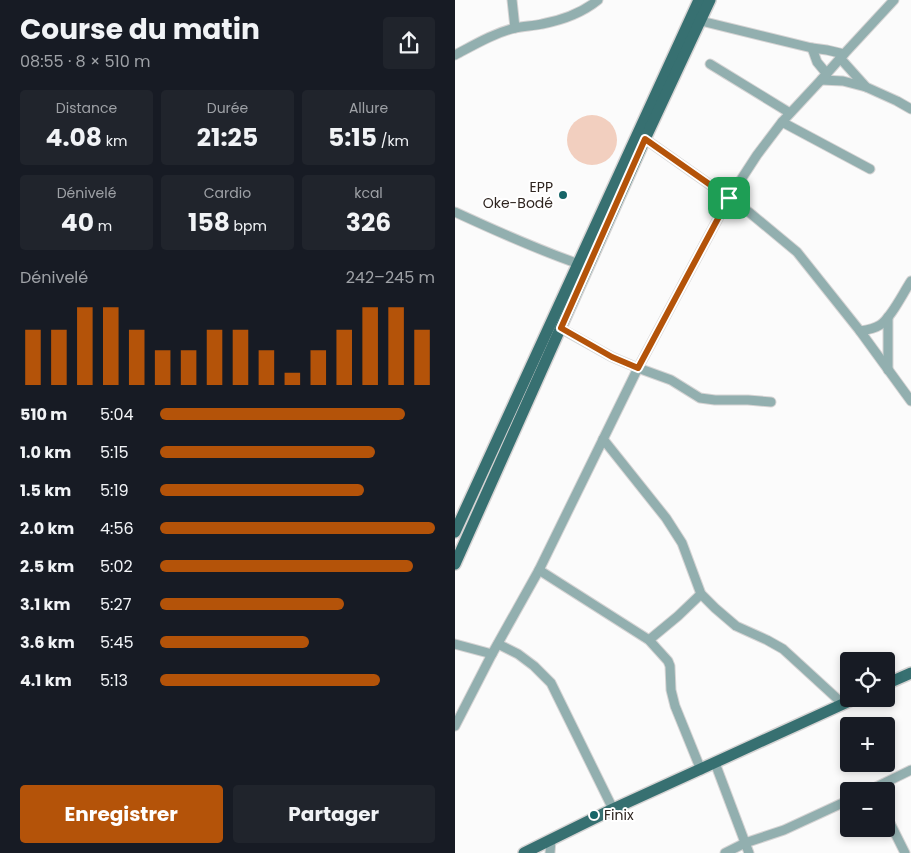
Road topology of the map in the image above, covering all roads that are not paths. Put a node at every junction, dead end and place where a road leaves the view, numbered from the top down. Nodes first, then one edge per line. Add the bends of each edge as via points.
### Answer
1 (512, 0) edge
2 (598, 0) edge
3 (699, 0) edge
4 (710, 0) edge
5 (894, 0) edge
6 (701, 21) junction
7 (515, 28) junction
8 (812, 48) junction
9 (456, 53) edge
10 (842, 56) junction
11 (710, 64) dead end
12 (824, 77) junction
13 (866, 87) junction
14 (911, 109) edge
15 (790, 113) junction
16 (782, 122) junction
17 (645, 139) junction
18 (870, 169) dead end
19 (729, 198) junction
20 (455, 212) edge
21 (579, 264) junction
22 (911, 281) edge
23 (888, 317) junction
24 (561, 328) junction
25 (860, 331) junction
26 (638, 368) junction
27 (887, 370) junction
28 (911, 401) edge
29 (771, 402) dead end
30 (603, 439) junction
31 (455, 532) edge
32 (455, 564) edge
33 (539, 570) junction
34 (701, 594) junction
35 (649, 640) junction
36 (455, 644) edge
37 (498, 644) junction
38 (492, 654) junction
39 (911, 672) edge
40 (895, 680) edge
41 (840, 701) edge
42 (840, 705) edge
43 (455, 726) edge
44 (715, 763) junction
45 (701, 770) junction
46 (911, 770) edge
47 (888, 782) edge
48 (840, 804) edge
49 (613, 809) junction
50 (895, 833) edge
51 (551, 840) junction
52 (745, 842) junction
53 (524, 853) edge
54 (550, 853) edge
55 (725, 853) edge
56 (749, 853) edge
57 (905, 853) edge

1 - 7 street
2 - 7 street via 569,17
3 - 21 main road
4 - 6 main road
5 - 10 street
6 - 8 street
6 - 17 main road
7 - 9 street
8 - 10 street
8 - 12 street
10 - 12 street
10 - 13 street
11 - 15 street
12 - 13 street
12 - 15 street
13 - 14 street
15 - 16 street
16 - 18 street
16 - 19 street
17 - 19 street
17 - 24 main road
19 - 25 street via 797,252
19 - 26 street
20 - 21 street
21 - 31 main road
22 - 23 street
23 - 25 street via 870,330
23 - 27 street
24 - 26 street
24 - 32 main road
25 - 27 street
26 - 29 street via 671,380 700,398
26 - 30 street
27 - 28 street
30 - 33 street
30 - 34 street via 682,543
33 - 35 street
33 - 37 street
34 - 35 street
34 - 41 street via 736,626 783,650
35 - 45 street via 669,663 675,706
36 - 38 street
37 - 38 street
37 - 49 street via 518,654 551,683
38 - 43 street
39 - 40 main road
42 - 44 main road
44 - 45 main road
44 - 52 street
45 - 49 main road
46 - 47 street
48 - 52 street via 784,830
49 - 51 main road
50 - 57 street
51 - 53 main road
51 - 54 street
52 - 55 street
52 - 56 street

